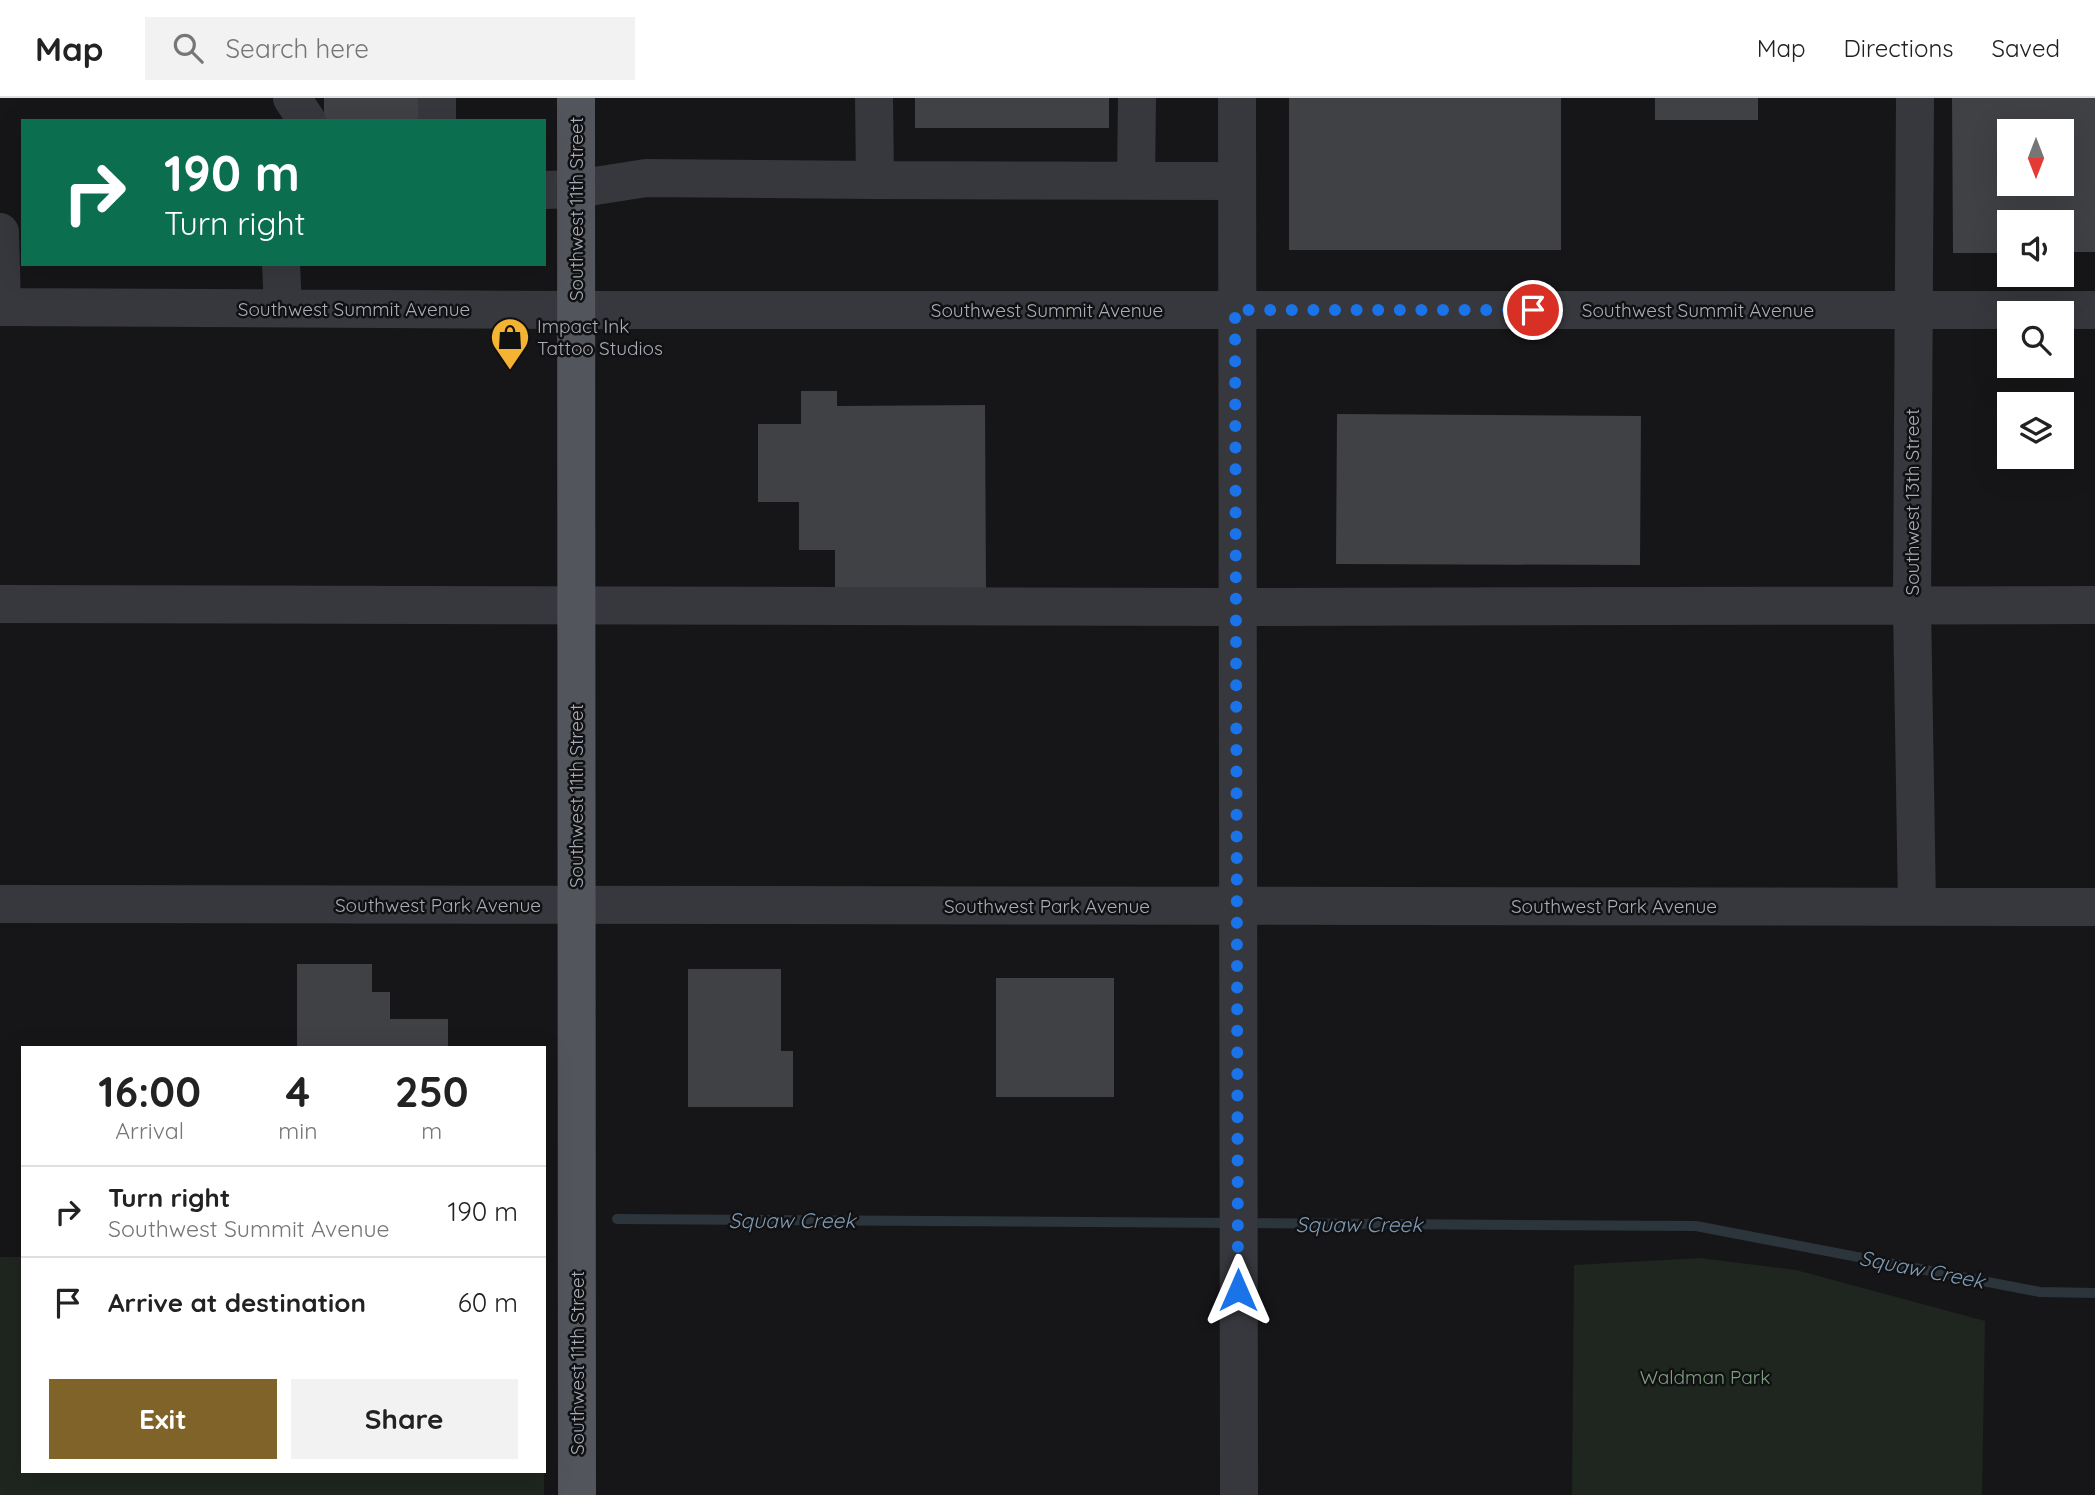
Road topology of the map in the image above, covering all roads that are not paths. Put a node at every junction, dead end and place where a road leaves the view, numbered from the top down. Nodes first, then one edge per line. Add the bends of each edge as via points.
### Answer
1 (278, 98) edge
2 (292, 98) edge
3 (437, 98) edge
4 (450, 98) edge
5 (576, 98) edge
6 (874, 98) edge
7 (1137, 98) edge
8 (1237, 98) edge
9 (1915, 98) edge
10 (278, 119) edge
11 (306, 119) edge
12 (437, 119) edge
13 (450, 119) edge
14 (875, 180) junction
15 (1136, 181) junction
16 (1236, 181) junction
17 (560, 190) edge
18 (0, 232) edge
19 (281, 266) edge
20 (1, 307) edge
21 (284, 309) junction
22 (576, 310) junction
23 (1235, 310) junction
24 (1912, 310) junction
25 (2095, 310) edge
26 (0, 604) edge
27 (2095, 605) edge
28 (576, 606) junction
29 (1912, 606) junction
30 (1236, 607) junction
31 (0, 904) edge
32 (576, 905) junction
33 (1237, 906) junction
34 (1917, 906) junction
35 (2095, 907) edge
36 (577, 1495) edge
37 (1239, 1495) edge

1 - 10 street
2 - 11 street
3 - 12 street
4 - 13 street
5 - 17 main road, Southwest 11th Street
6 - 14 street
7 - 15 street
8 - 16 street
9 - 24 street, Southwest 13th Street
14 - 15 street
14 - 17 street via 646,178
15 - 16 street
16 - 23 street
17 - 22 main road, Southwest 11th Street
18 - 20 street
19 - 21 street
20 - 21 street, Southwest Summit Avenue
21 - 22 street, Southwest Summit Avenue
22 - 23 street, Southwest Summit Avenue
22 - 28 main road, Southwest 11th Street
23 - 24 street, Southwest Summit Avenue
23 - 30 street
24 - 25 street, Southwest Summit Avenue
24 - 29 street, Southwest 13th Street
26 - 28 street
27 - 29 street
28 - 30 street
28 - 32 main road, Southwest 11th Street
29 - 30 street
29 - 34 street, Southwest 13th Street
30 - 33 street
31 - 32 street, Southwest Park Avenue
32 - 33 street, Southwest Park Avenue
32 - 36 main road, Southwest 11th Street
33 - 34 street, Southwest Park Avenue
33 - 37 street
34 - 35 street, Southwest Park Avenue

